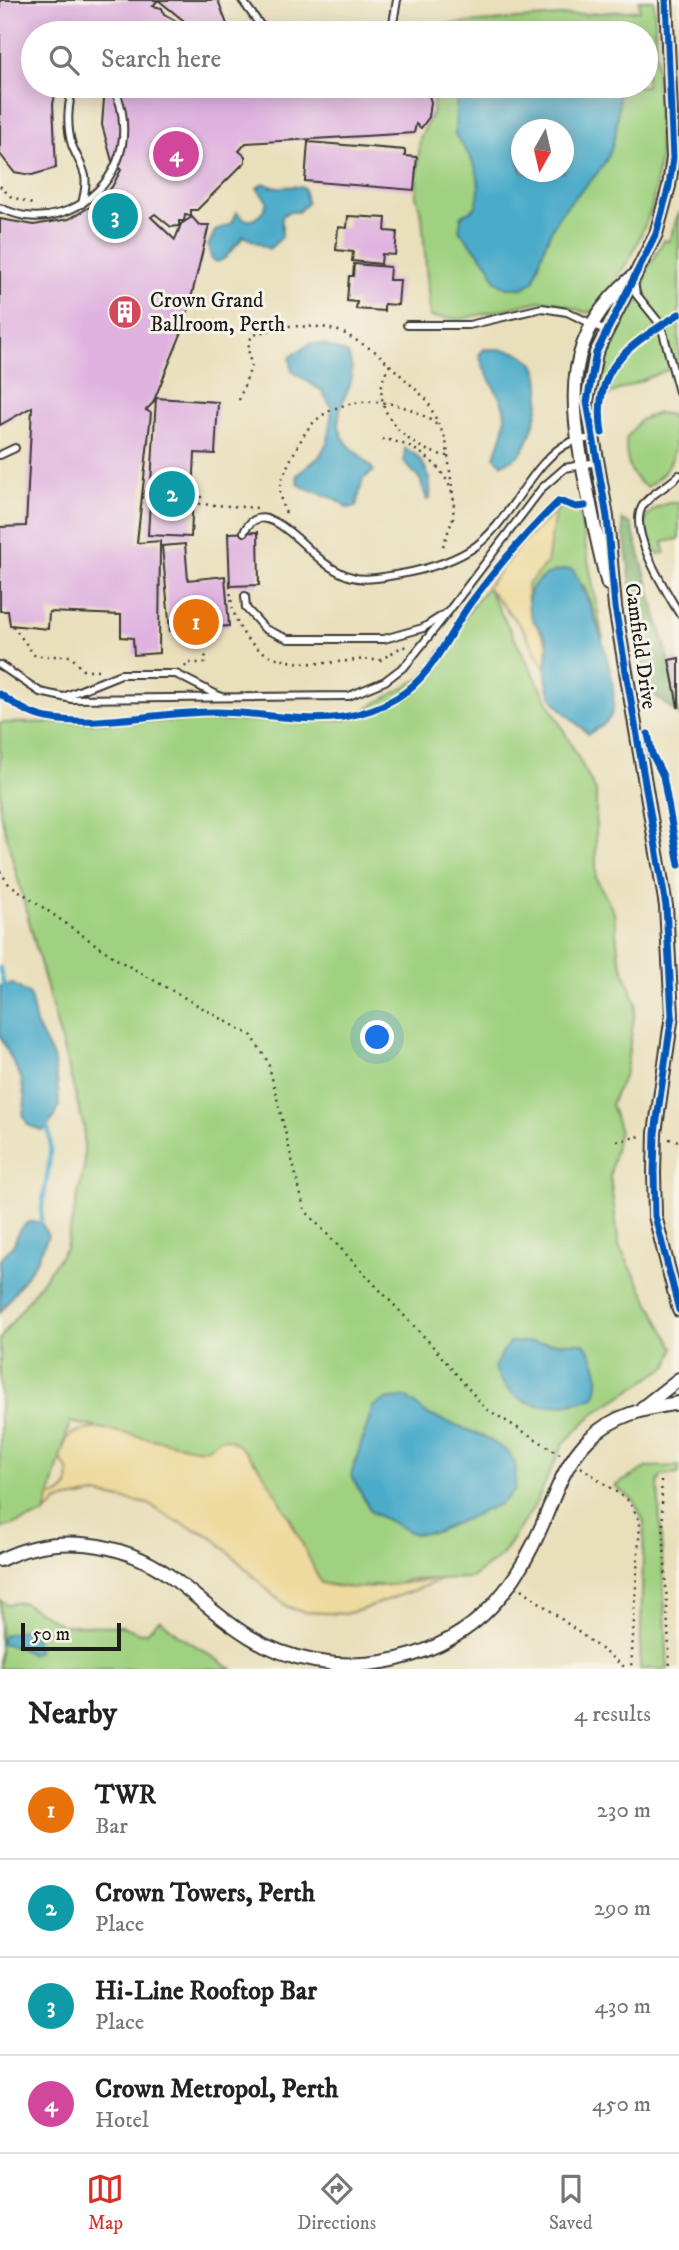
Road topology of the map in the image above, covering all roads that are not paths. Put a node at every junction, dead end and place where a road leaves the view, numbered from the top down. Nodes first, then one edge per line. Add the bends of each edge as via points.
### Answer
1 (242, 0) edge
2 (397, 0) edge
3 (666, 0) edge
4 (257, 21) edge
5 (393, 21) edge
6 (71, 98) edge
7 (116, 98) edge
8 (82, 205) junction
9 (0, 208) edge
10 (633, 276) junction
11 (593, 324) junction
12 (407, 325) dead end
13 (607, 331) junction
14 (679, 392) edge
15 (592, 438) junction
16 (578, 441) junction
17 (15, 448) dead end
18 (0, 455) edge
19 (597, 462) junction
20 (582, 464) junction
21 (679, 475) edge
22 (244, 532) dead end
23 (245, 596) dead end
24 (615, 607) junction
25 (448, 612) junction
26 (679, 614) edge
27 (0, 665) edge
28 (64, 697) junction
29 (222, 698) junction
30 (679, 1310) edge
31 (679, 1379) edge
32 (679, 1388) edge
33 (679, 1402) edge
34 (639, 1410) junction
35 (0, 1560) edge

1 - 4 lane
2 - 5 lane
3 - 10 street, Camfield Drive via 673,158 656,234
6 - 8 lane via 71,142 87,186
7 - 8 lane via 124,123 120,154 105,184
8 - 9 lane via 37,216
10 - 11 street, Camfield Drive via 614,293
10 - 13 street, Camfield Drive
10 - 14 lane via 636,294 661,325
11 - 12 lane via 567,312 542,308 469,324
11 - 13 lane
11 - 16 street, Camfield Drive via 575,376
13 - 15 street, Camfield Drive via 588,384
15 - 16 lane
15 - 19 street, Camfield Drive
16 - 20 street, Camfield Drive
16 - 22 lane via 551,457 488,535 471,550 439,564 387,577 352,577 321,561 283,525 260,519
17 - 18 lane
19 - 20 lane
19 - 24 street, Camfield Drive
20 - 24 street, Camfield Drive via 598,551
20 - 25 lane via 565,468 542,488
21 - 26 lane via 644,504 639,516 646,552
23 - 25 lane via 246,608 265,629 288,639 384,639 422,628
24 - 30 street, Camfield Drive via 670,948 672,1014 653,1173 655,1216
25 - 29 lane via 406,665 385,681 349,696
27 - 28 lane via 40,692
28 - 29 lane
28 - 29 lane via 121,674 176,674
31 - 32 street
31 - 34 street
33 - 34 street
34 - 35 street via 605,1427 571,1461 514,1583 470,1625 431,1648 384,1662 337,1664 303,1659 259,1642 171,1576 122,1551 90,1544 51,1544

